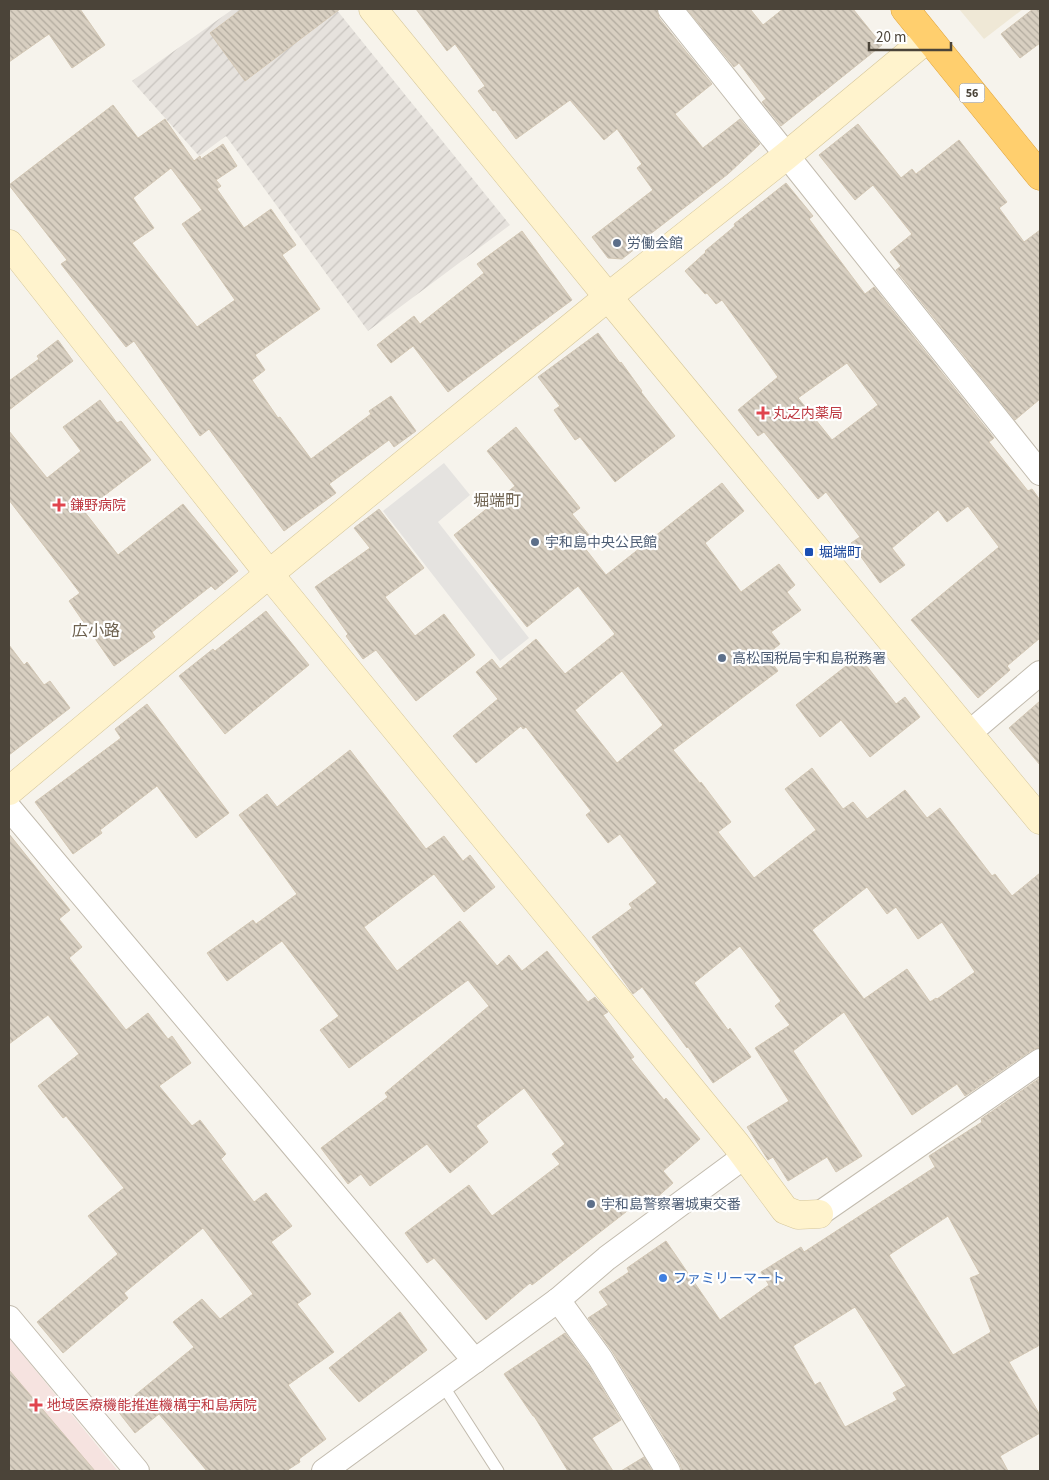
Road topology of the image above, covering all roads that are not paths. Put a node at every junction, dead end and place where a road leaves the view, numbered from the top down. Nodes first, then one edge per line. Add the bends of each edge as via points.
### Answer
1 (373, 9) edge
2 (670, 9) edge
3 (905, 9) edge
4 (928, 38) junction
5 (786, 156) junction
6 (1040, 176) edge
7 (9, 244) edge
8 (608, 297) junction
9 (1040, 474) edge
10 (269, 574) junction
11 (1040, 673) edge
12 (968, 734) junction
13 (9, 791) edge
14 (9, 808) edge
15 (1040, 820) edge
16 (1040, 1061) edge
17 (745, 1156) junction
18 (819, 1214) joint
19 (558, 1300) junction
20 (9, 1318) edge
21 (475, 1361) junction
22 (442, 1384) junction
23 (137, 1471) edge
24 (324, 1471) edge
25 (498, 1471) edge
26 (668, 1471) edge

1 - 8 street
2 - 5 street
3 - 4 highway, 56
4 - 5 street
4 - 6 highway, 56
5 - 8 street
5 - 9 street
7 - 10 street
8 - 10 street
8 - 12 street
10 - 13 street
10 - 17 street
11 - 12 street
12 - 15 street
14 - 21 street
16 - 18 street
17 - 18 street via 786,1210 798,1215
17 - 19 street via 607,1258
19 - 21 street
19 - 26 street via 600,1358
20 - 23 street
21 - 22 street
22 - 24 street
22 - 25 lane

